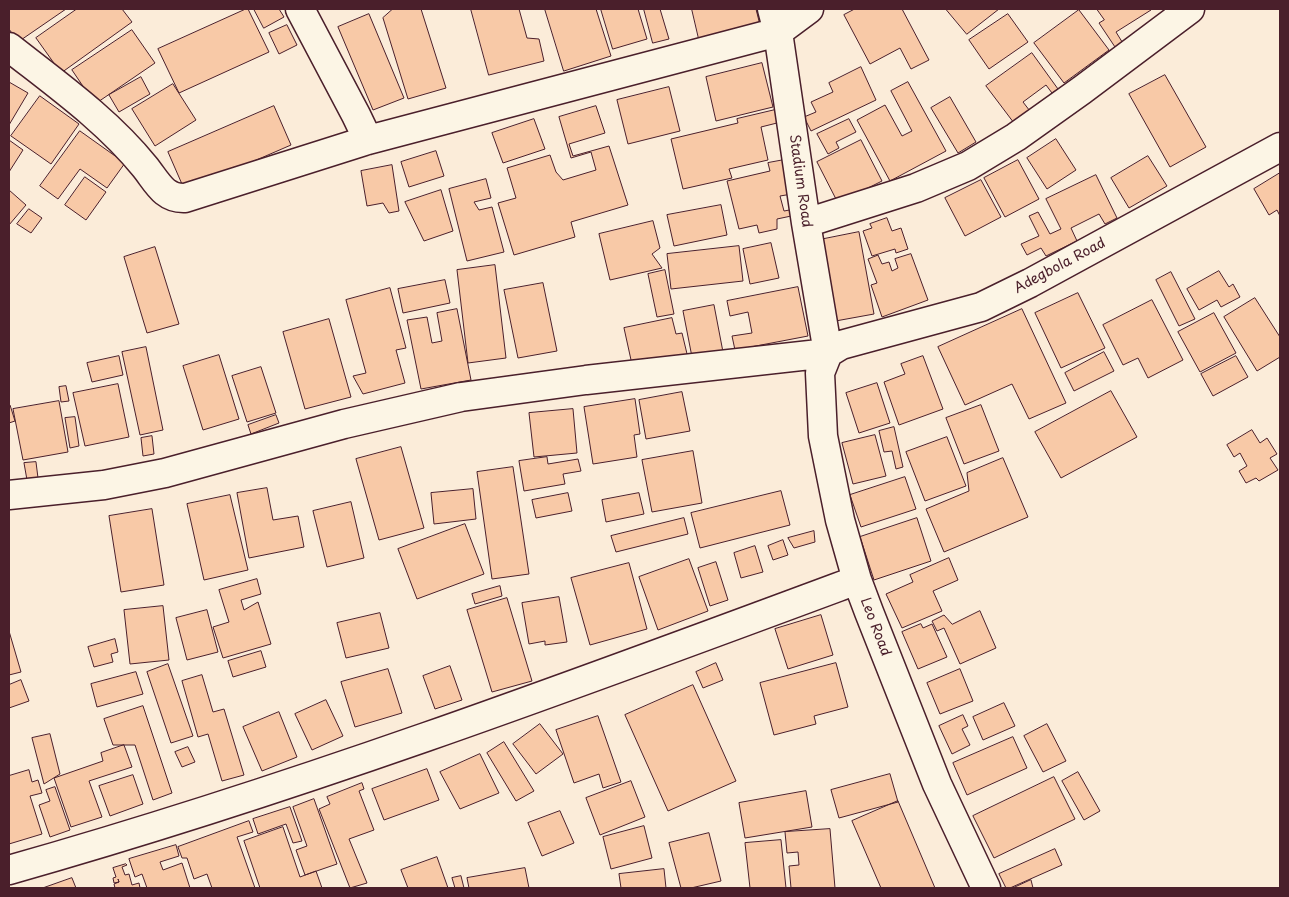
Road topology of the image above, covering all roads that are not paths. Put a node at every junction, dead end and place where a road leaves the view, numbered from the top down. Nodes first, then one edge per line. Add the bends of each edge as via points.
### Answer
1 (300, 9) edge
2 (809, 9) edge
3 (1190, 9) edge
4 (775, 20) edge
5 (9, 47) edge
6 (368, 140) junction
7 (1280, 147) edge
8 (806, 223) junction
9 (828, 353) junction
10 (9, 495) edge
11 (857, 580) junction
12 (9, 870) edge
13 (986, 888) edge

1 - 6 street
2 - 4 street
3 - 8 street via 1016,137 968,166 916,188
4 - 6 street
4 - 8 street, Stadium Road
5 - 6 street via 105,125 133,152 166,193 175,198 185,198
7 - 9 street, Adegbola Road via 981,307 841,345
8 - 9 street, Stadium Road
9 - 10 street, Adegbola Road via 586,380 461,398 344,424 165,473 104,485
9 - 11 street, Leo Road via 820,373 823,436 840,520
11 - 12 street via 447,730 260,793
11 - 13 street, Leo Road via 937,784

